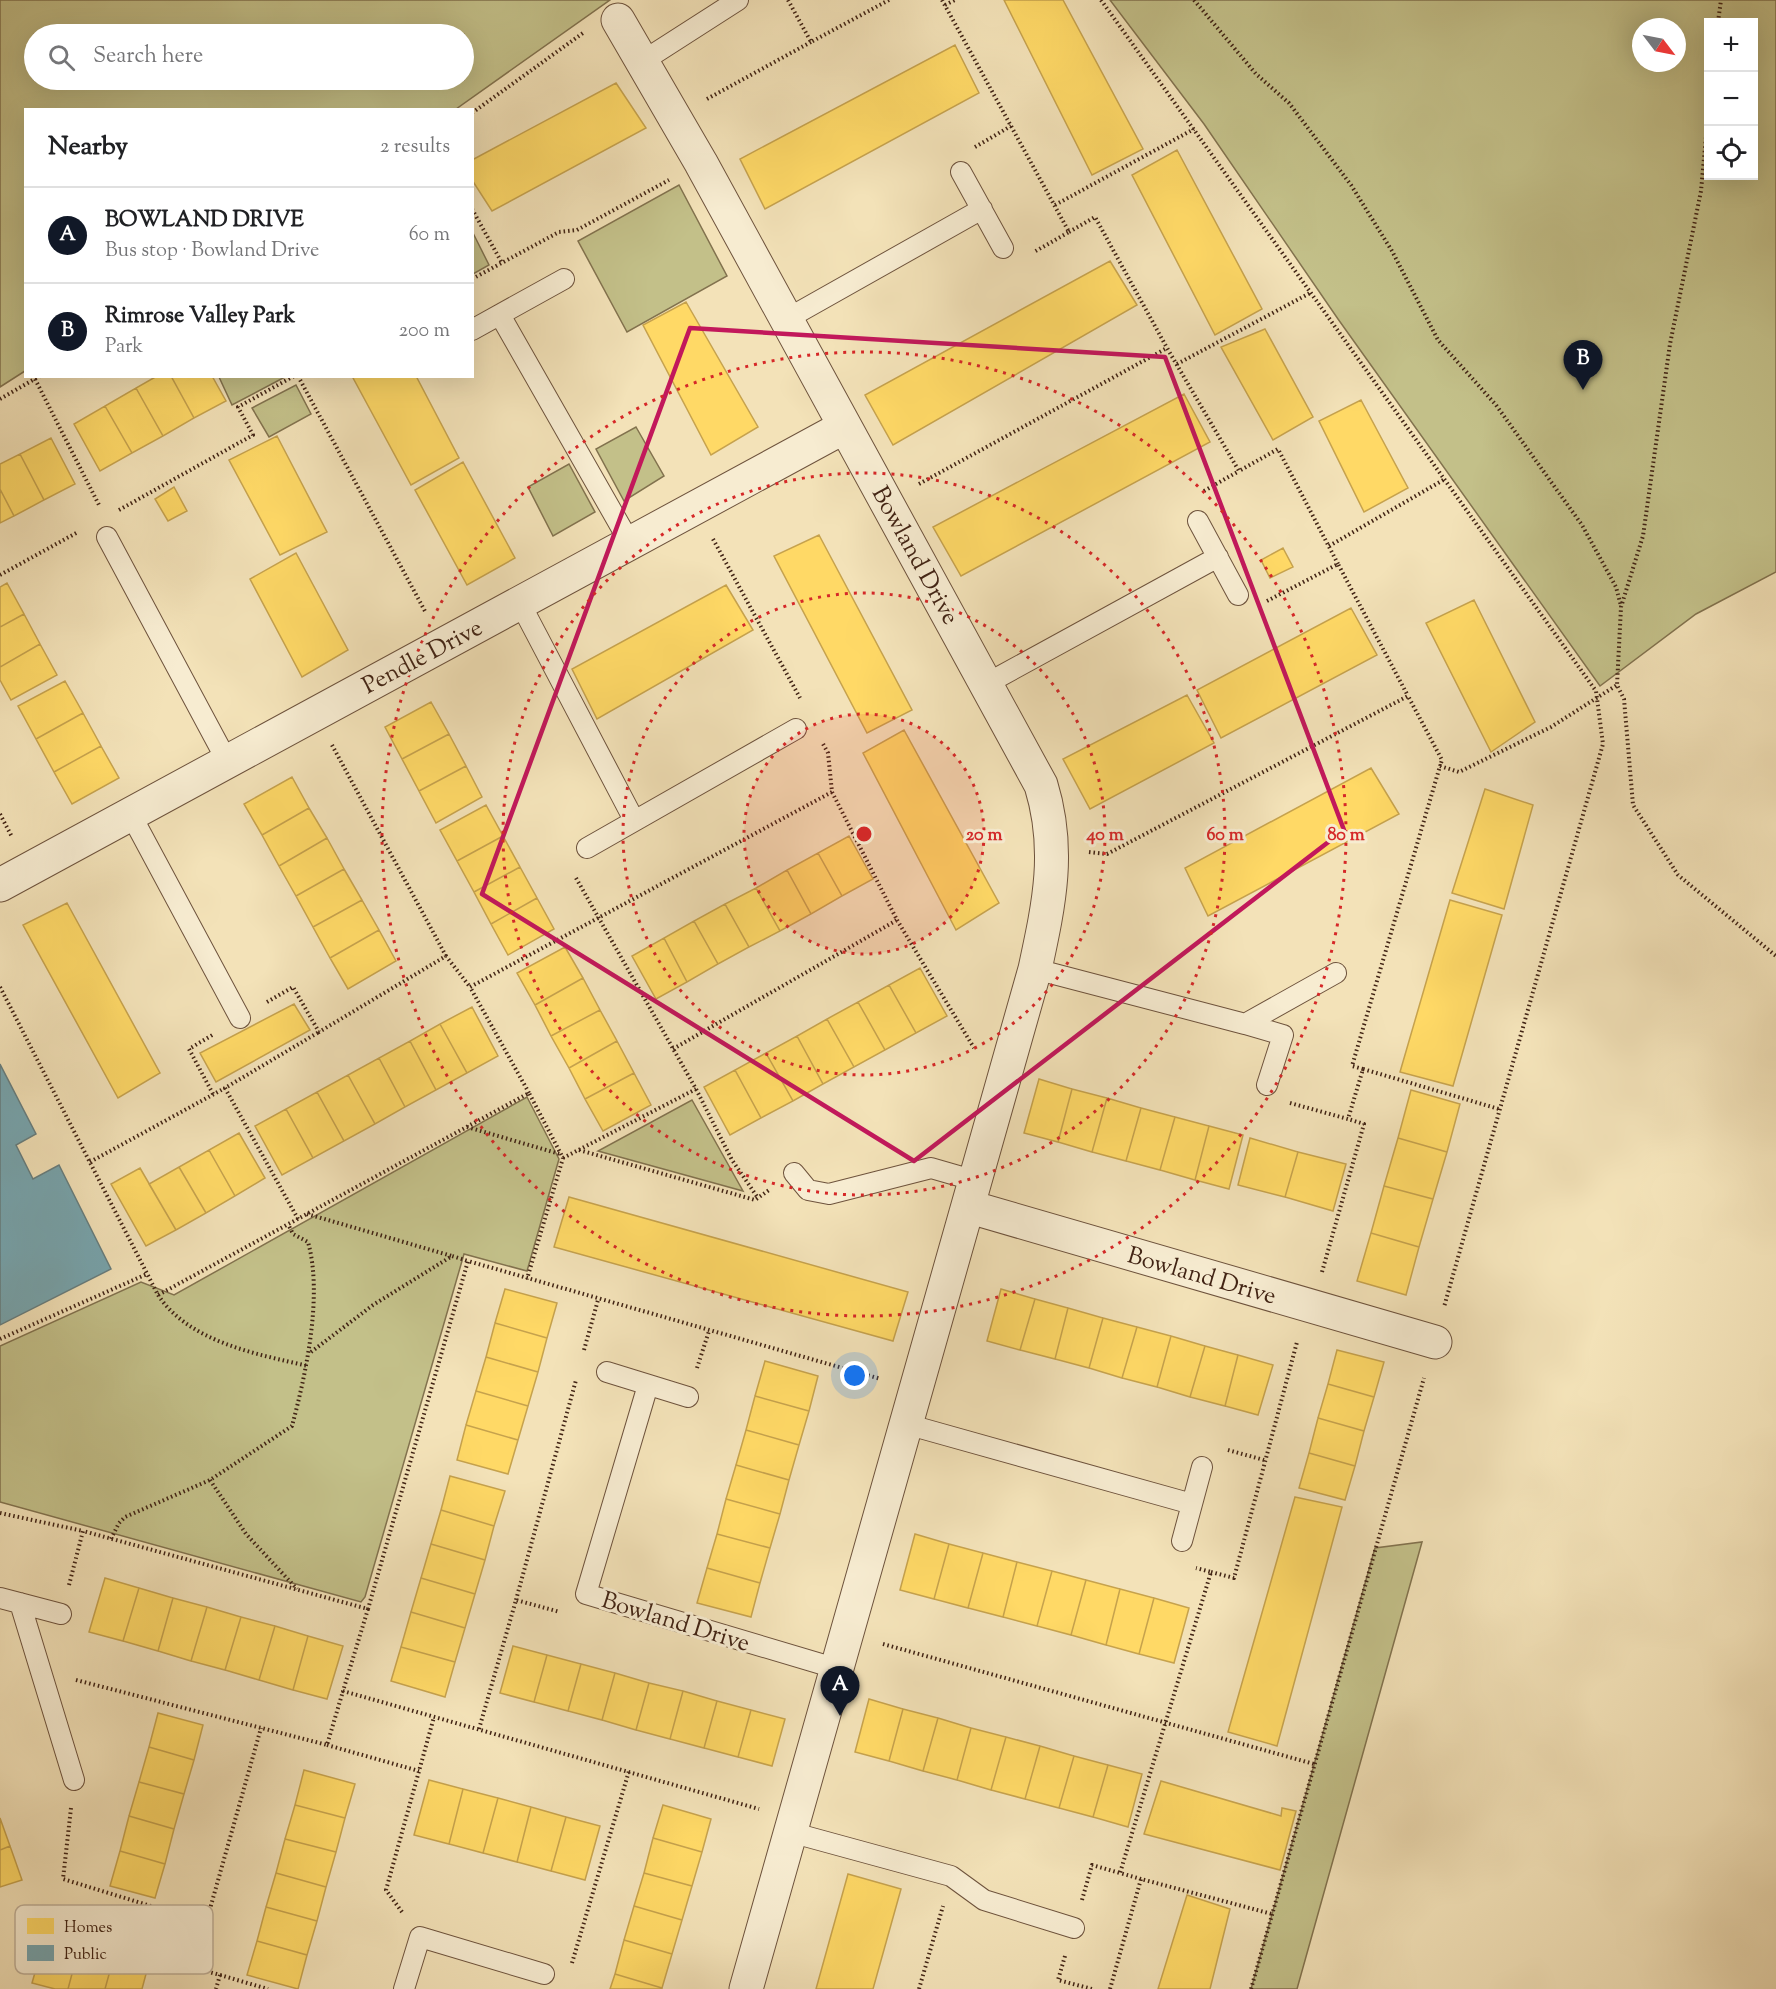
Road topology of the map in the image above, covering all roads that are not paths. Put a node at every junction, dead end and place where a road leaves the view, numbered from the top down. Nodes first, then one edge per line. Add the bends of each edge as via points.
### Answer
1 (738, 0) edge
2 (603, 24) road end
3 (643, 61) junction
4 (961, 172) dead end
5 (982, 209) junction
6 (1003, 248) road end
7 (564, 279) dead end
8 (500, 315) junction
9 (785, 320) junction
10 (474, 329) edge
11 (844, 427) junction
12 (1198, 521) dead end
13 (107, 537) road end
14 (630, 543) junction
15 (1218, 557) junction
16 (1238, 595) road end
17 (520, 603) junction
18 (986, 684) junction
19 (803, 724) road end
20 (227, 761) junction
21 (130, 813) junction
22 (634, 820) junction
23 (587, 848) road end
24 (0, 885) edge
25 (1035, 969) junction
26 (1336, 973) dead end
27 (240, 1018) road end
28 (1245, 1024) junction
29 (1267, 1085) road end
30 (795, 1173) road end
31 (973, 1194) junction
32 (1435, 1342) dead end
33 (607, 1372) road end
34 (648, 1385) junction
35 (688, 1397) road end
36 (906, 1424) junction
37 (1202, 1467) dead end
38 (1192, 1504) junction
39 (1182, 1541) road end
40 (0, 1598) edge
41 (20, 1603) junction
42 (61, 1614) road end
43 (838, 1669) junction
44 (74, 1780) road end
45 (792, 1826) junction
46 (1074, 1928) dead end
47 (544, 1974) dead end
48 (405, 1989) edge
49 (746, 1989) edge

1 - 3 lane
2 - 3 street, Bowland Drive
3 - 9 street, Bowland Drive
4 - 5 lane
5 - 6 lane
5 - 9 lane
7 - 8 lane
8 - 10 lane
8 - 14 lane
9 - 11 street, Bowland Drive
11 - 14 street, Pendle Drive
11 - 18 street, Bowland Drive
12 - 15 lane
13 - 20 lane
14 - 17 street, Pendle Drive
15 - 16 lane
15 - 18 lane
17 - 20 street, Pendle Drive
17 - 22 lane
18 - 25 street, Bowland Drive via 1041,785 1051,825 1046,915
19 - 22 lane
20 - 21 street, Pendle Drive
21 - 24 street, Pendle Drive
21 - 27 lane
22 - 23 lane
25 - 28 lane
25 - 31 street, Bowland Drive
26 - 28 lane
28 - 29 lane via 1283,1035
30 - 31 lane, Bowland Drive via 808,1190 829,1194 931,1168
31 - 32 street, Bowland Drive via 1310,1306
31 - 36 street, Bowland Drive
33 - 34 lane
34 - 35 lane
34 - 43 lane, Bowland Drive via 586,1594
36 - 38 lane
36 - 43 street, Bowland Drive
37 - 38 lane
38 - 39 lane
40 - 41 lane
41 - 42 lane
41 - 44 lane
43 - 45 street, Bowland Drive
45 - 46 lane via 951,1876 984,1900
45 - 49 street, Bowland Drive
47 - 48 lane via 420,1937

